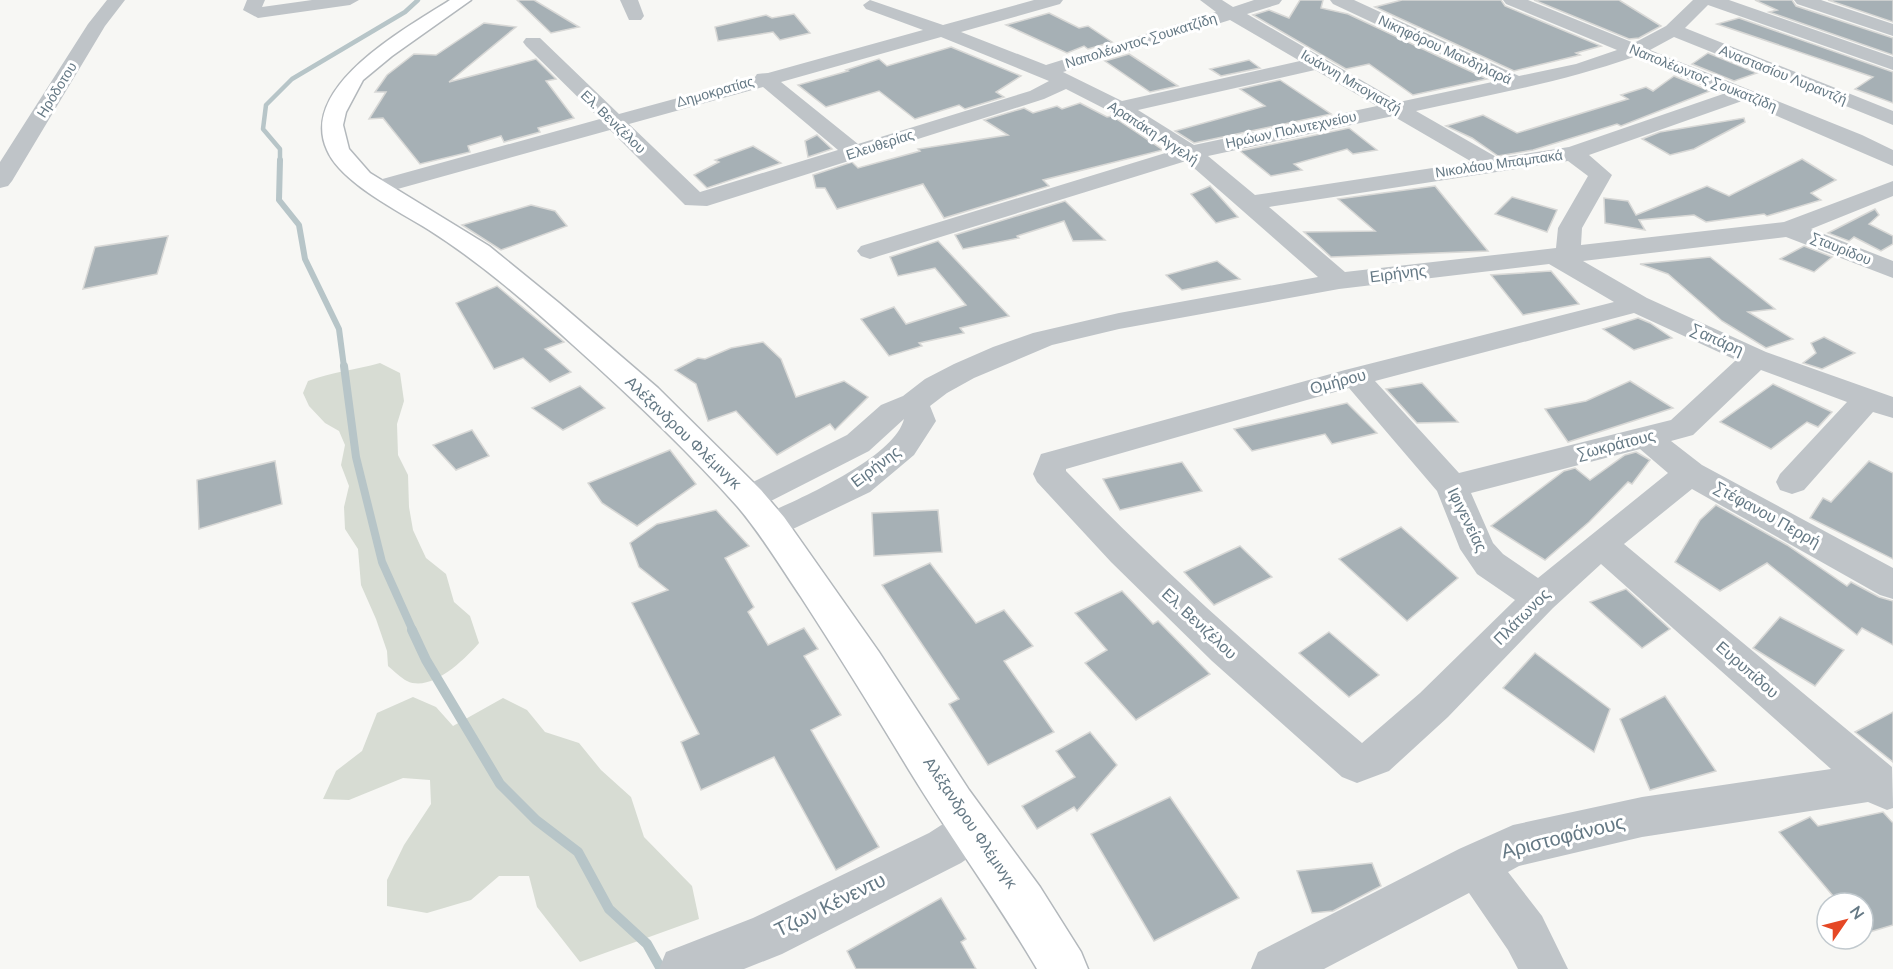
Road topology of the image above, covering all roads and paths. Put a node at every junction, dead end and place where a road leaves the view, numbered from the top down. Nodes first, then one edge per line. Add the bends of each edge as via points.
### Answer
1 (116, 0) edge
2 (256, 0) edge
3 (350, 0) edge
4 (462, 0) edge
5 (1054, 0) edge
6 (1209, 0) edge
7 (1273, 0) edge
8 (1338, 0) edge
9 (1512, 0) edge
10 (1568, 0) edge
11 (1702, 0) edge
12 (1712, 0) edge
13 (1803, 0) edge
14 (872, 5) dead end
15 (1231, 13) junction
16 (1557, 18) junction
17 (1673, 30) junction
18 (1893, 30) edge
19 (939, 31) junction
20 (533, 42) dead end
21 (1634, 51) junction
22 (1891, 62) edge
23 (1319, 63) junction
24 (1043, 72) junction
25 (764, 78) junction
26 (1063, 82) junction
27 (1520, 84) junction
28 (1743, 94) junction
29 (1119, 108) junction
30 (1397, 108) junction
31 (1893, 120) edge
32 (611, 121) junction
33 (1854, 140) junction
34 (855, 153) junction
35 (1189, 153) junction
36 (1573, 153) junction
37 (1893, 159) edge
38 (1492, 164) junction
39 (0, 181) edge
40 (376, 188) junction
41 (1893, 188) edge
42 (694, 200) joint
43 (1248, 203) junction
44 (1789, 229) junction
45 (870, 251) dead end
46 (1559, 254) junction
47 (1893, 270) edge
48 (1339, 281) junction
49 (1637, 304) junction
50 (1756, 358) junction
51 (1355, 377) junction
52 (1881, 403) edge
53 (1646, 438) junction
54 (1690, 473) junction
55 (1049, 474) joint
56 (1792, 482) dead end
57 (1452, 486) junction
58 (761, 512) junction
59 (1602, 544) junction
60 (1893, 585) edge
61 (1540, 598) junction
62 (1357, 764) joint
63 (1885, 789) edge
64 (972, 830) junction
65 (1475, 864) junction
66 (683, 969) edge
67 (1064, 969) edge
68 (1275, 969) edge
69 (1544, 969) edge

1 - 39 street, Ηρόδοτου
2 - 3 street via 252,10 258,13
4 - 40 main road, Αλέξανδρου Φλέμινγκ via 377,58 355,77 340,99 332,124 338,150 349,166
5 - 19 street, Δημοκρατίας
6 - 15 street, Ιωάννη Μπογιατζή
7 - 15 street, Ναπολέωντος Σουκατζίδη
8 - 27 street, Νικηφόρου Μανδηλαρά
9 - 16 street, Ναπολέωντος Σουκατζίδη
10 - 16 street via 1568,10
11 - 17 street, Ηρώων Πολυτεχνείου
12 - 22 street
13 - 18 street
14 - 19 street, Αραπάκη Αγγελή
15 - 23 street, Ιωάννη Μπογιατζή
15 - 24 street, Ναπολέωντος Σουκατζίδη
16 - 21 street, Ναπολέωντος Σουκατζίδη
17 - 21 street, Ηρώων Πολυτεχνείου
17 - 31 street, Αναστασίου Λυραντζή
19 - 24 street, Αραπάκη Αγγελή
19 - 25 street, Δημοκρατίας
20 - 32 street, Ελ. Βενιζέλου
21 - 27 street, Ηρώων Πολυτεχνείου
21 - 28 street, Ναπολέωντος Σουκατζίδη
23 - 29 street
23 - 30 street, Ιωάννη Μπογιατζή
24 - 26 street, Αραπάκη Αγγελή
25 - 32 street, Δημοκρατίας
25 - 34 street
26 - 29 street, Αραπάκη Αγγελή
26 - 34 street, Ελευθερίας via 1037,95
27 - 30 street, Ηρώων Πολυτεχνείου
28 - 33 street, Ναπολέωντος Σουκατζίδη
28 - 36 street, Νικολάου Μπαμπακά
29 - 35 street, Αραπάκη Αγγελή
30 - 35 street, Ηρώων Πολυτεχνείου
30 - 38 street, Ιωάννη Μπογιατζή
31 - 33 street
32 - 40 street, Δημοκρατίας
32 - 42 street, Ελ. Βενιζέλου
33 - 37 street, Ναπολέωντος Σουκατζίδη
34 - 42 street, Ελευθερίας
35 - 43 street, Αραπάκη Αγγελή
35 - 45 street, Ηρώων Πολυτεχνείου
36 - 38 street, Νικολάου Μπαμπακά
36 - 46 street via 1600,175
38 - 43 street, Νικολάου Μπαμπακά
40 - 58 main road, Αλέξανδρου Φλέμινγκ via 480,251 549,309 647,395
41 - 44 street, Ειρήνης
43 - 48 street, Αραπάκη Αγγελή
44 - 46 street, Ειρήνης
44 - 47 street, Σταυρίδου
46 - 48 street, Ειρήνης
46 - 49 street, Σαπάρη
48 - 58 street, Ειρήνης via 1119,321 1003,353 964,370 914,403 920,421 903,447 858,484
49 - 50 street, Σαπάρη
49 - 51 street, Ομήρου
50 - 52 street, Σαπάρη
50 - 53 street, Σωκράτους via 1684,427
51 - 55 street, Ομήρου via 1052,462
51 - 57 street, Ιφιγενείας
52 - 56 street
53 - 54 street, Στέφανου Περρή
53 - 57 street, Σωκράτους
54 - 59 street, Πλάτωνος
54 - 60 street, Στέφανου Περρή
55 - 62 street, Ελ. Βενιζέλου via 1123,553 1208,634
57 - 61 street, Ιφιγενείας via 1478,549 1490,564
58 - 64 main road, Αλέξανδρου Φλέμινγκ
59 - 61 street, Πλάτωνος
59 - 63 street, Ευρυπίδου
61 - 62 street, Πλάτωνος via 1434,705 1374,758
63 - 65 street, Αριστοφάνους via 1642,817 1513,846
64 - 66 street, Τζων Κένεντυ via 945,848 765,937
64 - 67 main road, Αλέξανδρου Φλέμινγκ via 1024,903
65 - 68 street, Αριστοφάνους
65 - 69 street via 1526,933

